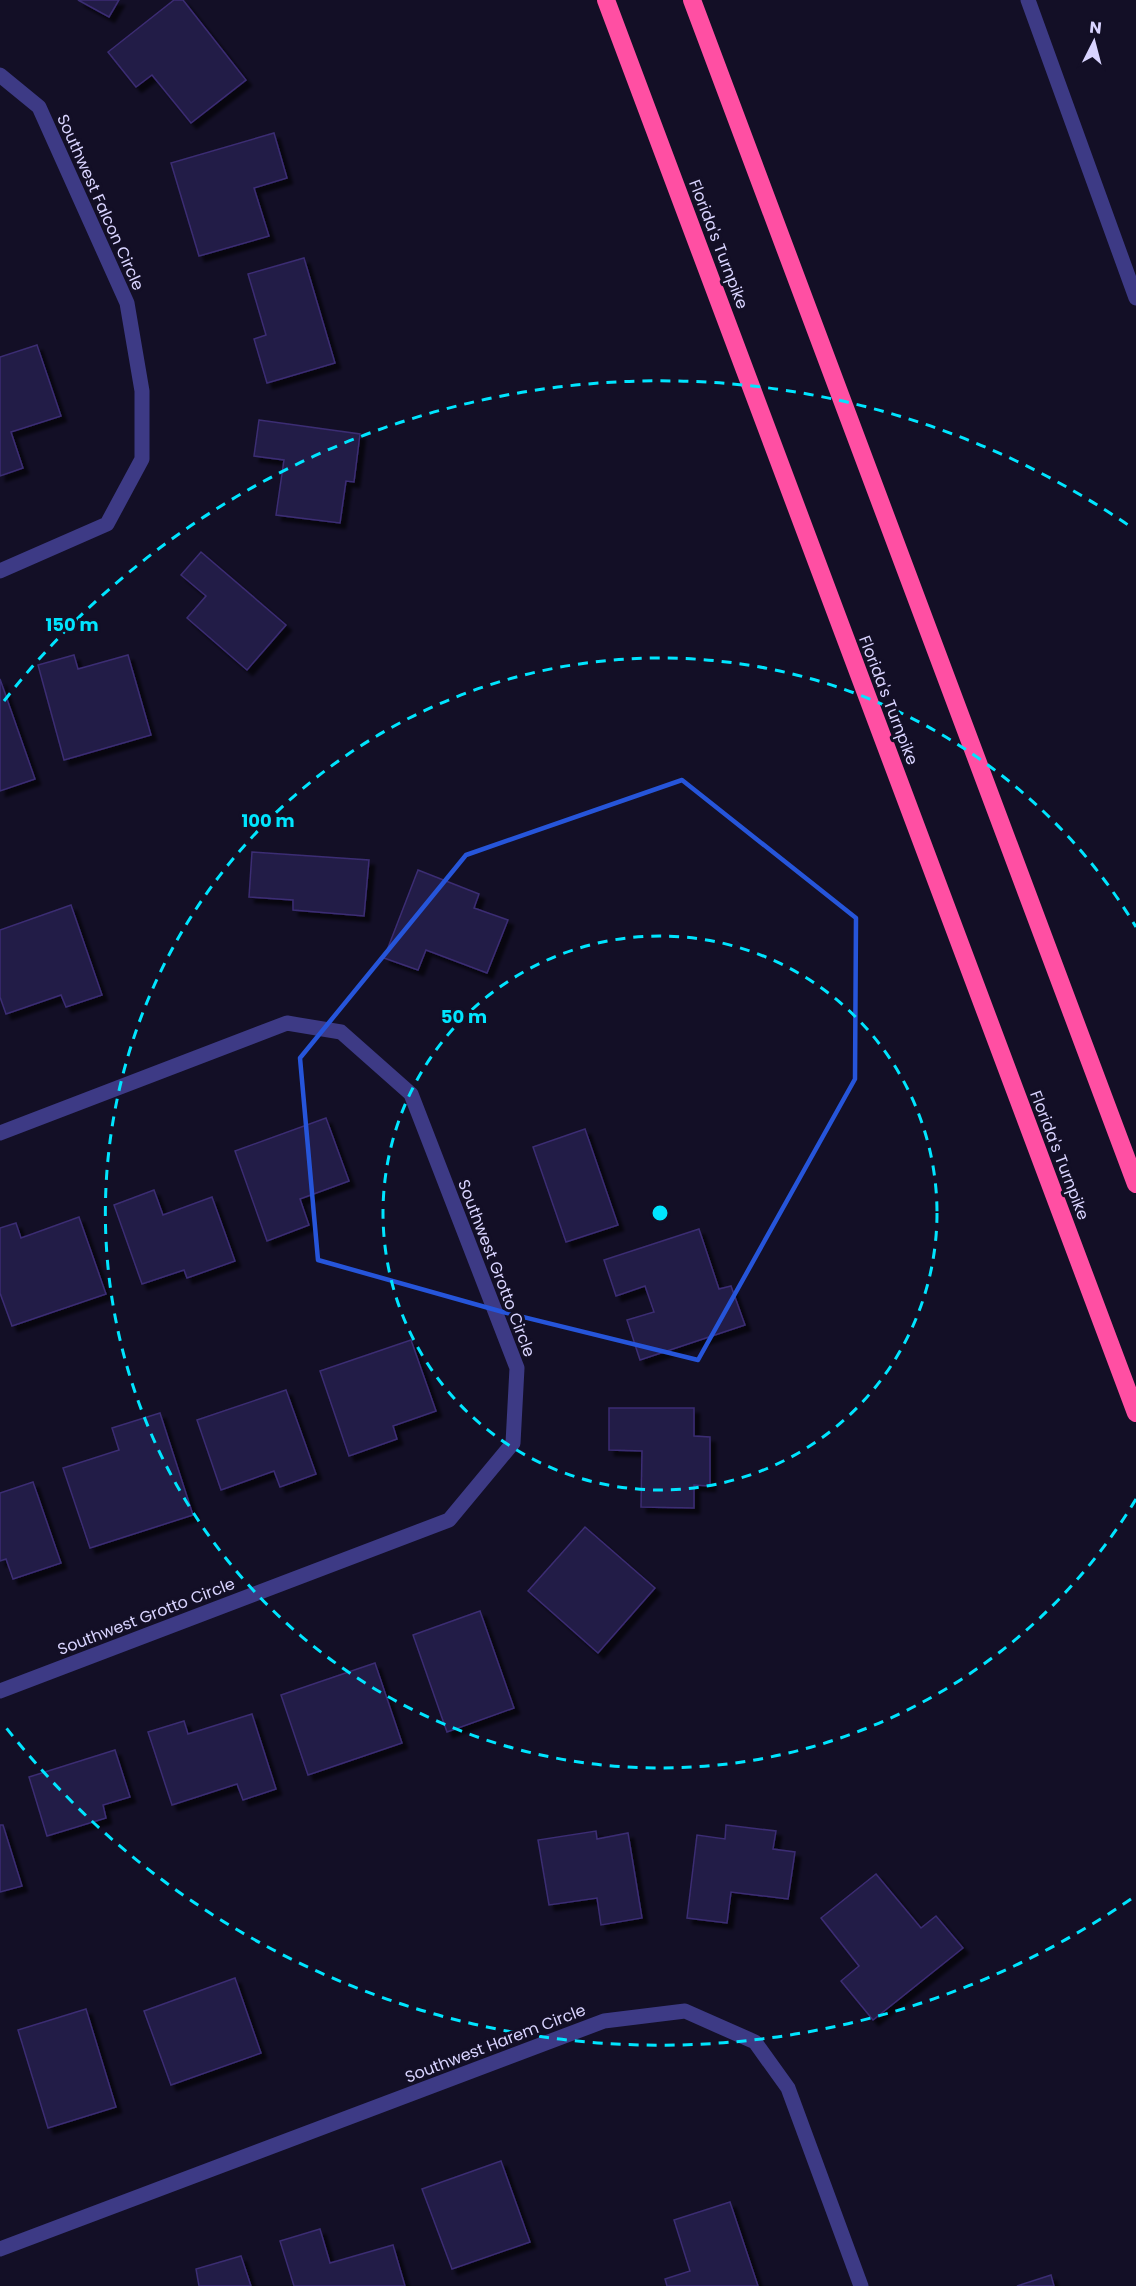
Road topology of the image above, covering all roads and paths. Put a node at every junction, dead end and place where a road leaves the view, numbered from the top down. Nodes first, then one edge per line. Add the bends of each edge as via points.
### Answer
1 (606, 0) edge
2 (692, 0) edge
3 (1028, 0) edge
4 (0, 75) edge
5 (1136, 298) edge
6 (0, 571) edge
7 (0, 1133) edge
8 (1136, 1184) edge
9 (1132, 1392) edge
10 (1136, 1413) edge
11 (0, 1691) edge
12 (0, 2249) edge
13 (861, 2286) edge

1 - 9 highway, Florida's Turnpike
2 - 8 highway
3 - 5 street
4 - 6 street, Southwest Falcon Circle via 39,107 127,303 142,391 142,459 107,524
7 - 11 street, Southwest Grotto Circle via 287,1023 341,1032 411,1094 517,1368 513,1443 449,1521
9 - 10 highway, Florida's Turnpike
12 - 13 street, Southwest Harem Circle via 604,2021 685,2011 755,2042 788,2088

